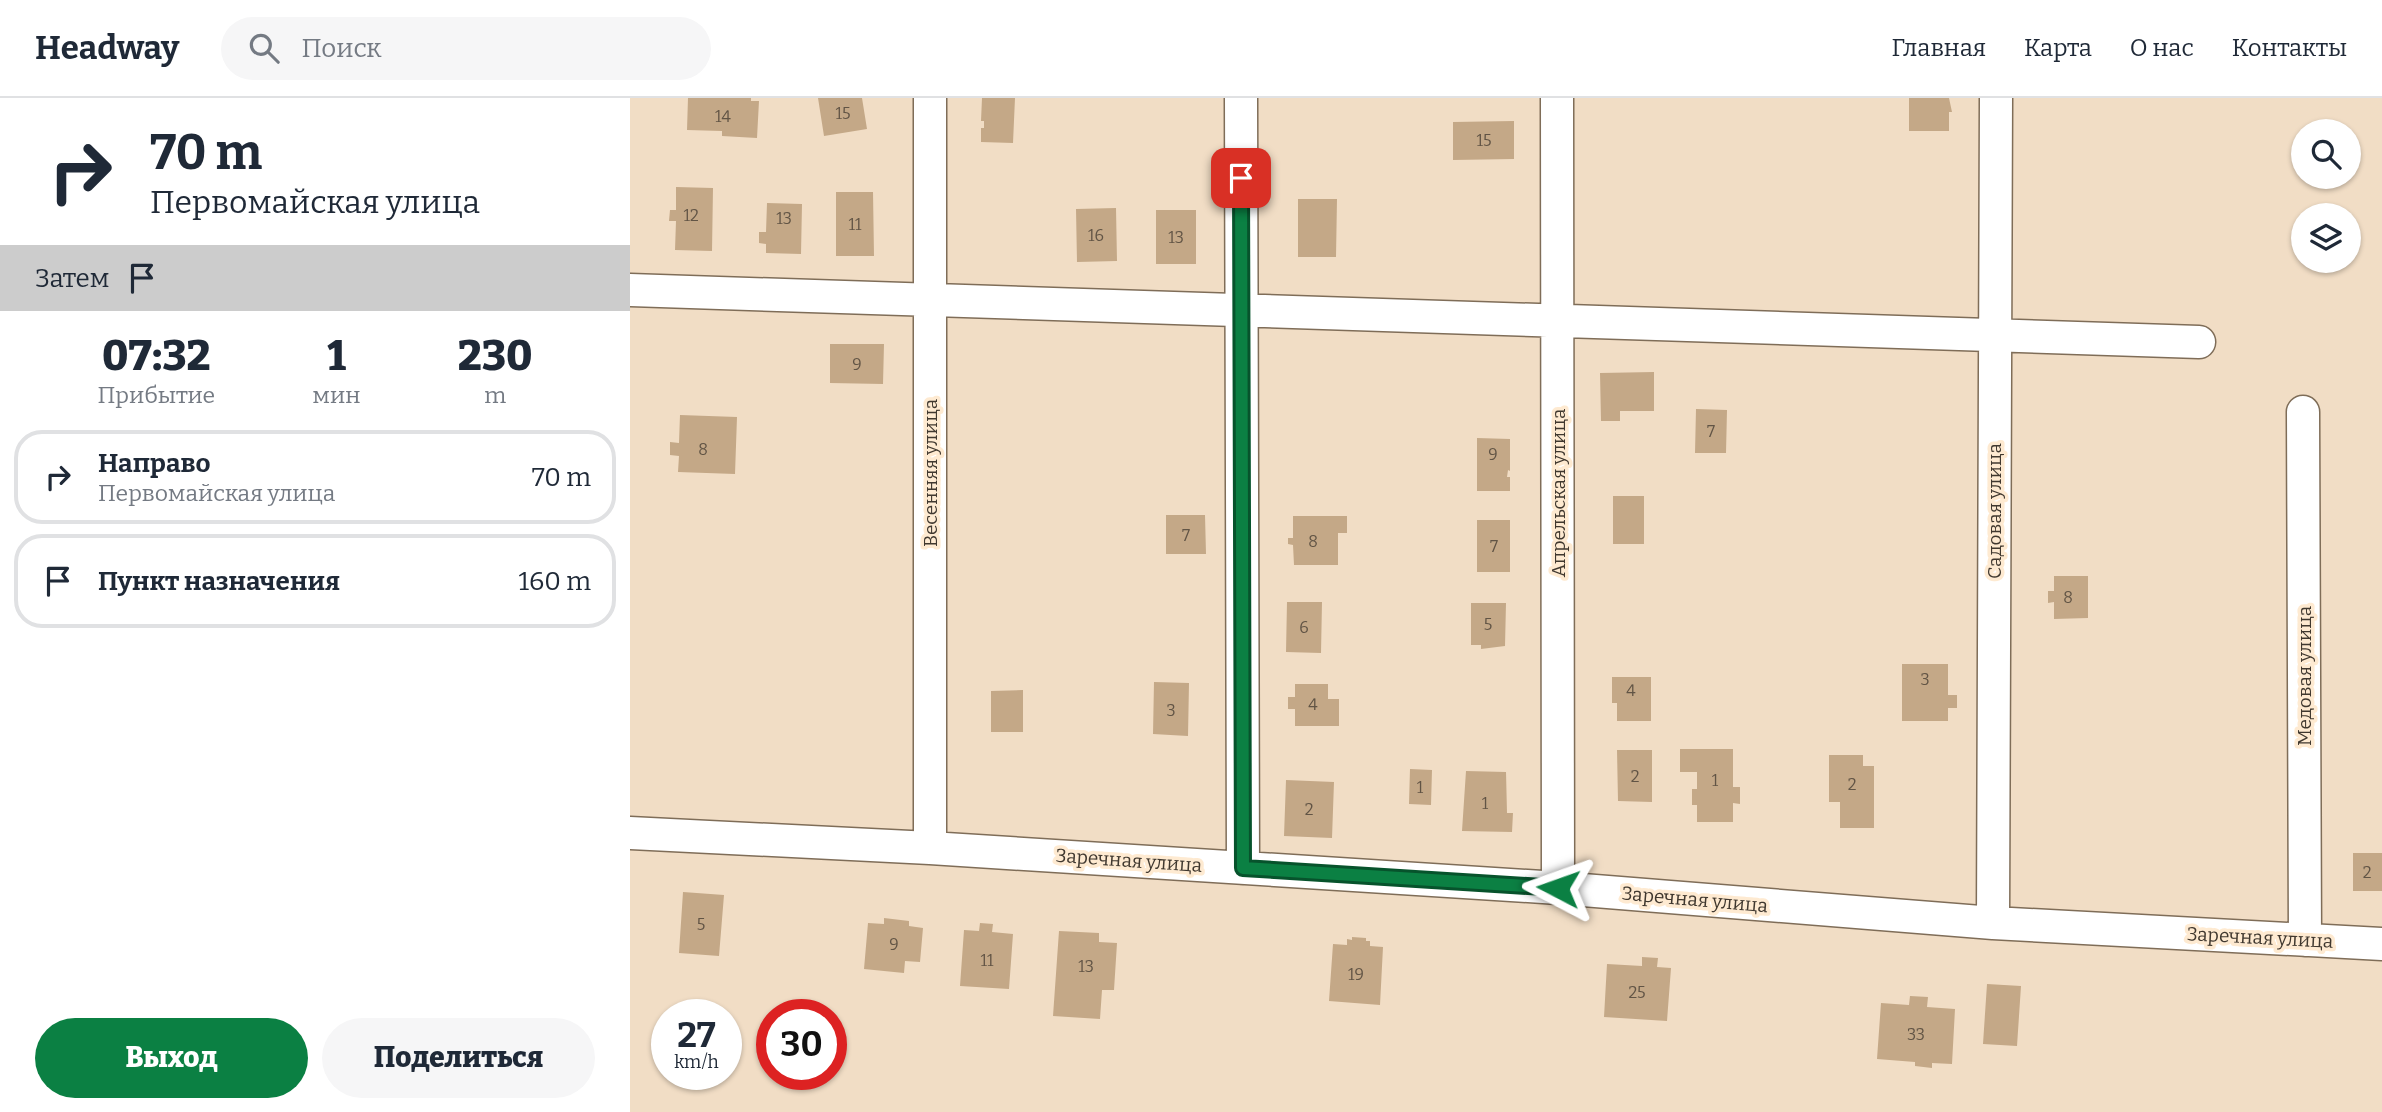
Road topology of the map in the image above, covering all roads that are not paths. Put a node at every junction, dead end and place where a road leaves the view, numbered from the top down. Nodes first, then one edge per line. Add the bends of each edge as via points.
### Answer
1 (930, 98) edge
2 (1241, 98) edge
3 (1557, 98) edge
4 (1996, 98) edge
5 (630, 290) edge
6 (930, 300) junction
7 (1241, 310) junction
8 (1994, 335) junction
9 (2199, 342) dead end
10 (2303, 412) dead end
11 (630, 833) edge
12 (930, 848) junction
13 (1243, 868) junction
14 (1558, 888) junction
15 (1993, 923) junction
16 (2305, 940) junction
17 (2382, 944) edge

1 - 6 street, Весенняя улица
2 - 7 street
3 - 14 street, Апрельская улица
4 - 8 street, Садовая улица
5 - 6 street
6 - 7 street
6 - 12 street, Весенняя улица
7 - 8 street
7 - 13 street
8 - 9 street
8 - 15 street, Садовая улица
10 - 16 street, Медовая улица
11 - 12 street, Заречная улица
12 - 13 street, Заречная улица
13 - 14 street, Заречная улица
14 - 15 street, Заречная улица
15 - 16 street, Заречная улица
16 - 17 street, Заречная улица

